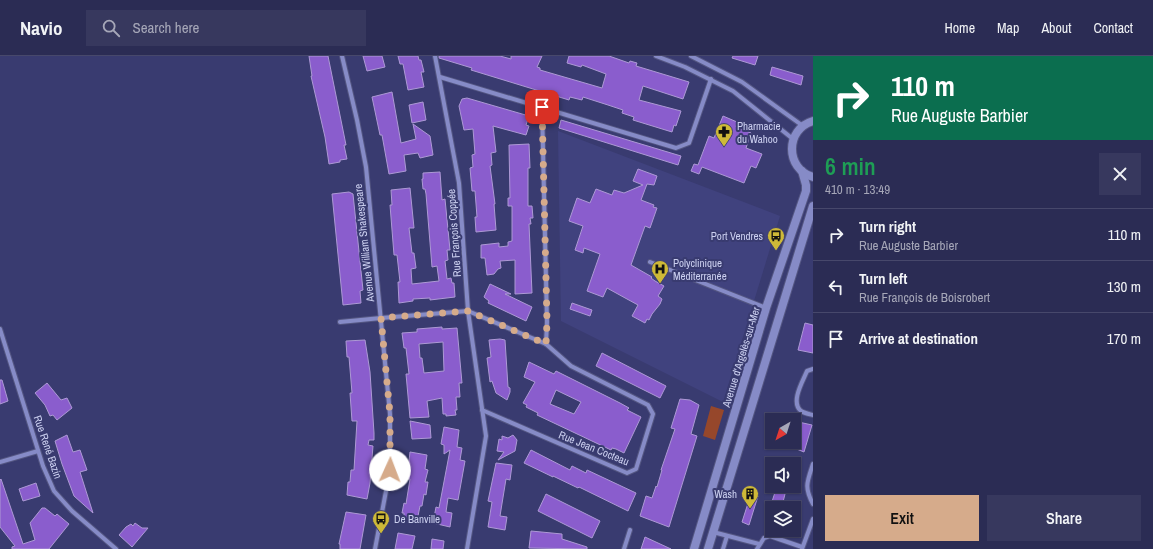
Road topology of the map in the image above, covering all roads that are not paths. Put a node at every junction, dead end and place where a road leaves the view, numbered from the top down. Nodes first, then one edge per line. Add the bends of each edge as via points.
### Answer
1 (342, 56) edge
2 (435, 56) edge
3 (656, 56) edge
4 (691, 56) edge
5 (440, 77) junction
6 (711, 79) junction
7 (542, 107) junction
8 (813, 121) edge
9 (803, 126) junction
10 (793, 140) junction
11 (802, 171) junction
12 (813, 177) edge
13 (813, 206) edge
14 (650, 262) dead end
15 (766, 308) junction
16 (468, 311) junction
17 (381, 318) junction
18 (340, 322) dead end
19 (0, 328) edge
20 (546, 344) junction
21 (813, 369) edge
22 (482, 410) junction
23 (813, 415) edge
24 (38, 451) junction
25 (0, 462) edge
26 (813, 464) edge
27 (813, 504) edge
28 (813, 519) edge
29 (630, 530) dead end
30 (712, 532) junction
31 (727, 536) junction
32 (759, 544) junction
33 (802, 548) edge
34 (116, 549) edge
35 (375, 549) edge
36 (467, 549) edge
37 (624, 549) edge
38 (694, 549) edge
39 (708, 549) edge
40 (723, 549) edge
41 (757, 549) edge

1 - 17 street, Avenue William Shakespeare via 366,167
2 - 5 street, Rue François Coppée
3 - 6 street
4 - 9 street via 742,82
5 - 7 street
5 - 16 street, Rue François Coppée via 459,183
6 - 7 street via 689,143 676,148
6 - 10 street via 733,91
7 - 20 street
8 - 9 main road
9 - 10 main road
10 - 11 main road via 792,156
11 - 12 main road
11 - 15 main road, Avenue d'Argelès-sur-Mer via 806,191
13 - 30 main road
14 - 15 street
15 - 38 main road, Avenue d'Argelès-sur-Mer
16 - 17 street
16 - 20 street, Rue Jean Cocteau
16 - 22 street, Rue François Coppée
17 - 18 street
17 - 35 street, Avenue William Shakespeare via 391,440 390,470
19 - 24 street, Rue René Bazin
20 - 22 street, Rue Jean Cocteau via 571,366 648,405 653,414 636,469 627,473
21 - 23 street via 807,371 796,400 802,412
22 - 36 street, Rue François Coppée via 486,436
24 - 25 street
24 - 34 street, Rue René Bazin via 54,491 72,511
26 - 27 street via 806,486
28 - 33 street
29 - 37 street
30 - 31 street
30 - 39 main road
31 - 32 street
31 - 40 street
32 - 33 street via 770,536
32 - 41 street

